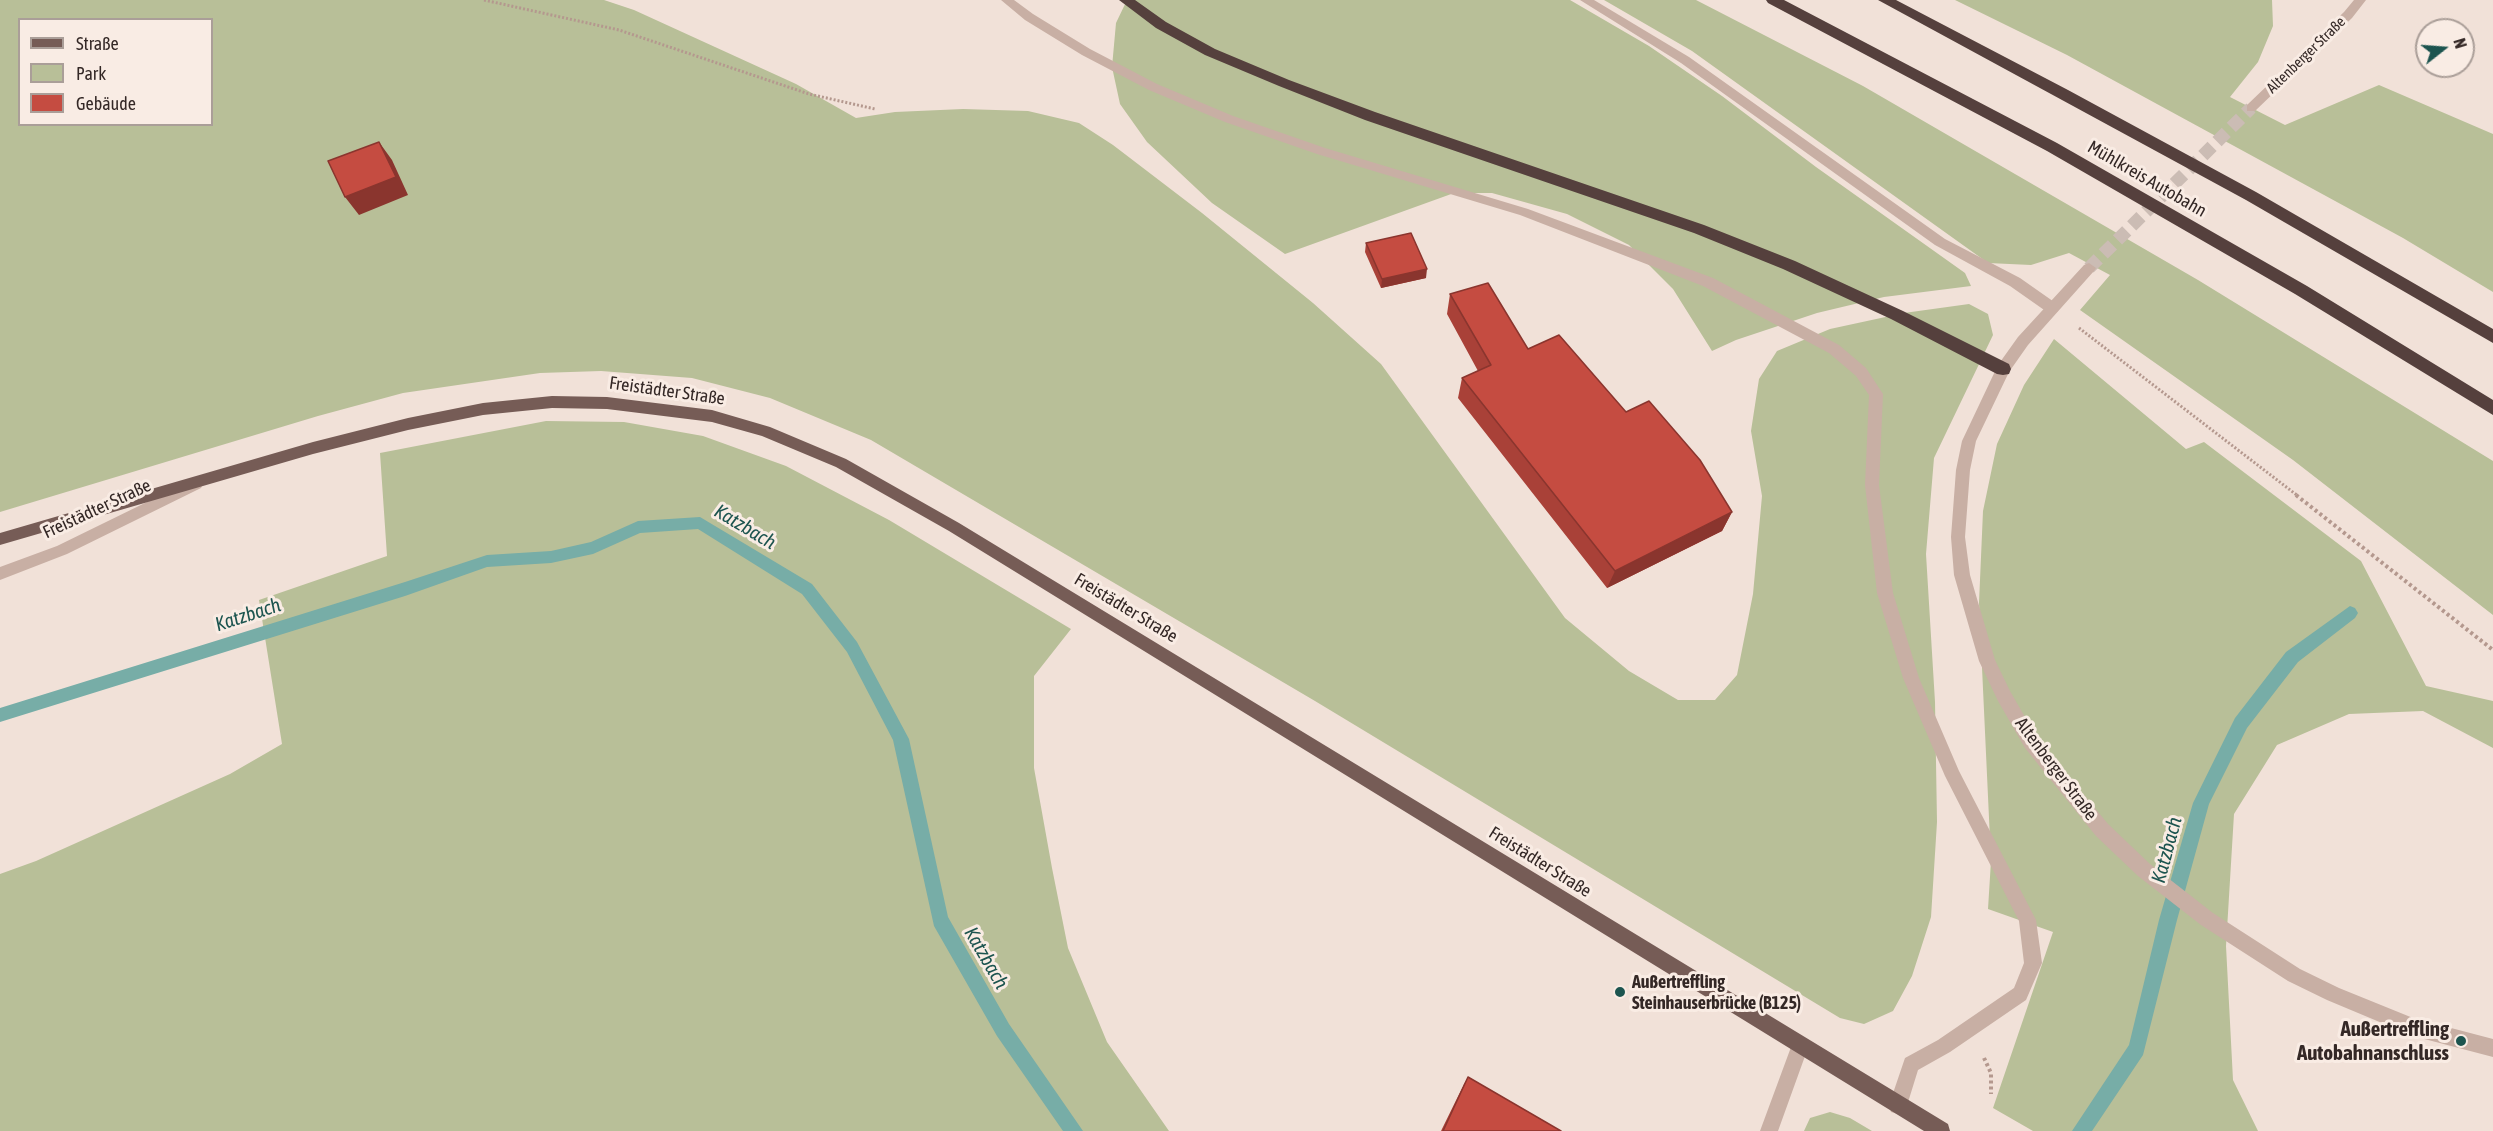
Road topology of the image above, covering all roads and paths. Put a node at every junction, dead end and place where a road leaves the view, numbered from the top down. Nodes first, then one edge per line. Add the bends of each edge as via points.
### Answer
1 (484, 0) edge
2 (1007, 0) edge
3 (1126, 0) edge
4 (1586, 0) edge
5 (1773, 0) edge
6 (1885, 0) edge
7 (2360, 0) edge
8 (2251, 108) tunnel mouth
9 (875, 109) dead end
10 (2090, 268) tunnel mouth
11 (2052, 308) junction
12 (2493, 337) edge
13 (2002, 369) junction
14 (2493, 408) edge
15 (210, 478) junction
16 (0, 539) edge
17 (0, 574) edge
18 (2493, 650) edge
19 (1800, 1045) junction
20 (2493, 1048) edge
21 (1898, 1105) junction
22 (1768, 1131) edge
23 (1941, 1131) edge

1 - 9 path via 619,30 809,94
2 - 21 street via 1086,52 1153,87 1321,151 1524,212 1708,282 1834,349 1861,372 1876,394 1872,485 1885,593 1911,678 1953,776 2027,920 2033,963 2020,994 1911,1064
3 - 13 highway via 1210,52 1370,116 1708,232 1898,315
4 - 11 street via 1685,60 1940,242 2015,282
5 - 14 highway, Mühlkreis Autobahn via 2052,147 2301,290
6 - 12 highway, Mühlkreis Autobahn via 2251,196
7 - 8 street, Altenberger Straße
10 - 11 street, Altenberger Straße
11 - 13 street, Altenberger Straße
11 - 18 path
13 - 20 street, Altenberger Straße via 1969,441 1958,537 1972,620 1987,661 2031,743 2102,830 2144,870 2207,919 2294,975 2333,994 2413,1028
15 - 16 main road, Freistädter Straße
15 - 17 street, Freistädter Straße via 62,550
15 - 19 main road, Freistädter Straße via 408,424 483,409 552,402 607,403 712,416 765,431 841,463 954,527
19 - 21 main road, Freistädter Straße
19 - 22 street
21 - 23 main road, Freistädter Straße

